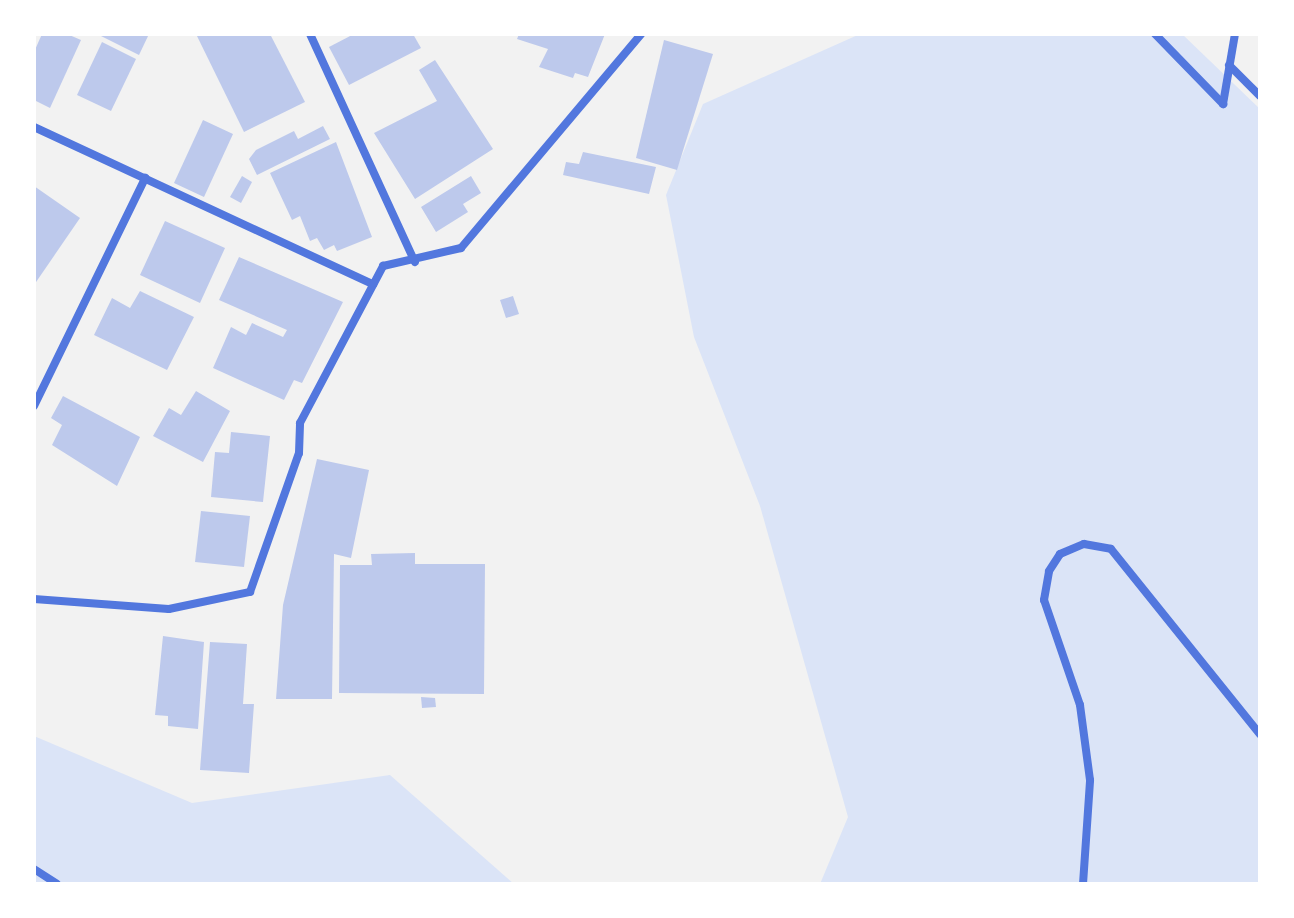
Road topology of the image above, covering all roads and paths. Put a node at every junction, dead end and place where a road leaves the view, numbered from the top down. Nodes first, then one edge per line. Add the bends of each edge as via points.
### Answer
1 (310, 34) edge
2 (641, 34) edge
3 (1155, 34) edge
4 (1235, 34) edge
5 (1229, 65) junction
6 (1260, 96) edge
7 (34, 127) edge
8 (145, 178) junction
9 (415, 262) junction
10 (373, 284) junction
11 (34, 406) edge
12 (34, 599) edge
13 (1260, 734) edge
14 (34, 869) edge
15 (57, 884) edge
16 (1083, 884) edge

1 - 9 street
2 - 9 street via 461,248
3 - 5 street via 1223,104
4 - 5 street
5 - 6 street
7 - 8 street
8 - 10 street
8 - 11 street
9 - 10 street via 383,266
10 - 12 street via 300,423 299,453 250,592 169,609
13 - 16 street via 1111,549 1084,544 1060,554 1049,571 1044,600 1080,705 1090,780
14 - 15 street

